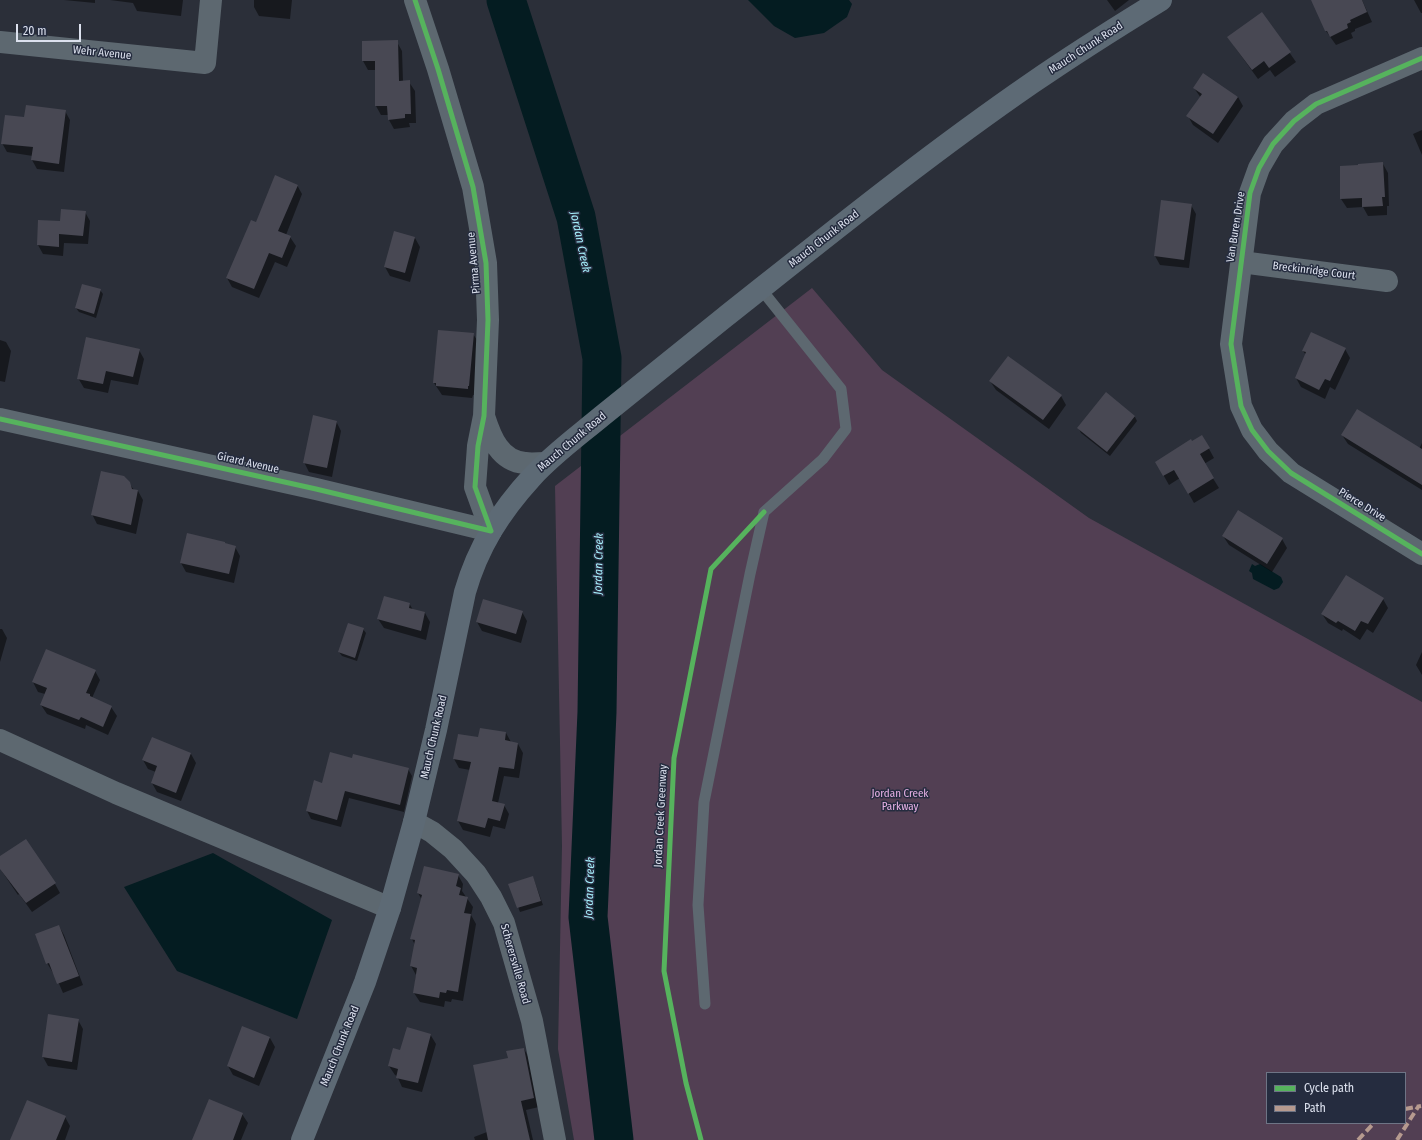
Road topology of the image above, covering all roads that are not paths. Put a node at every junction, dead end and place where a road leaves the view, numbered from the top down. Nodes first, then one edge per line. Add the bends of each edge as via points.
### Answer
1 (211, 0) edge
2 (415, 0) edge
3 (1161, 0) edge
4 (0, 42) edge
5 (1422, 58) edge
6 (1241, 262) junction
7 (1387, 281) dead end
8 (761, 289) junction
9 (484, 416) junction
10 (0, 419) edge
11 (545, 463) junction
12 (1291, 473) joint
13 (491, 531) junction
14 (1422, 554) edge
15 (0, 740) edge
16 (414, 822) junction
17 (390, 908) junction
18 (705, 1004) dead end
19 (302, 1140) edge
20 (555, 1140) edge

1 - 4 street, Wehr Avenue via 205,63
2 - 9 street, Pirma Avenue via 438,69 477,205 486,263 488,313
3 - 8 main road, Mauch Chunk Road via 1088,45 1018,93 852,216
5 - 6 street, Van Buren Drive via 1316,104 1294,121 1273,144 1259,168 1250,193
6 - 7 street, Breckinridge Court
6 - 12 street, Van Buren Drive via 1231,344 1241,406 1252,430 1268,451
8 - 11 main road, Mauch Chunk Road
8 - 18 lane via 841,389 846,429 823,459 764,512 704,802 698,905
9 - 11 street, Pirma Avenue via 492,439 499,450 511,460
9 - 13 street, Pirma Avenue via 478,446 475,487
10 - 13 street, Girard Avenue via 301,485
11 - 13 main road, Mauch Chunk Road
12 - 14 street, Pierce Drive
13 - 16 main road, Mauch Chunk Road via 475,561 465,592
15 - 17 street via 116,793
16 - 17 main road, Mauch Chunk Road
16 - 20 street, Scherersville Road via 432,832 453,849 476,874 504,923 532,1021
17 - 19 main road, Mauch Chunk Road via 365,982

